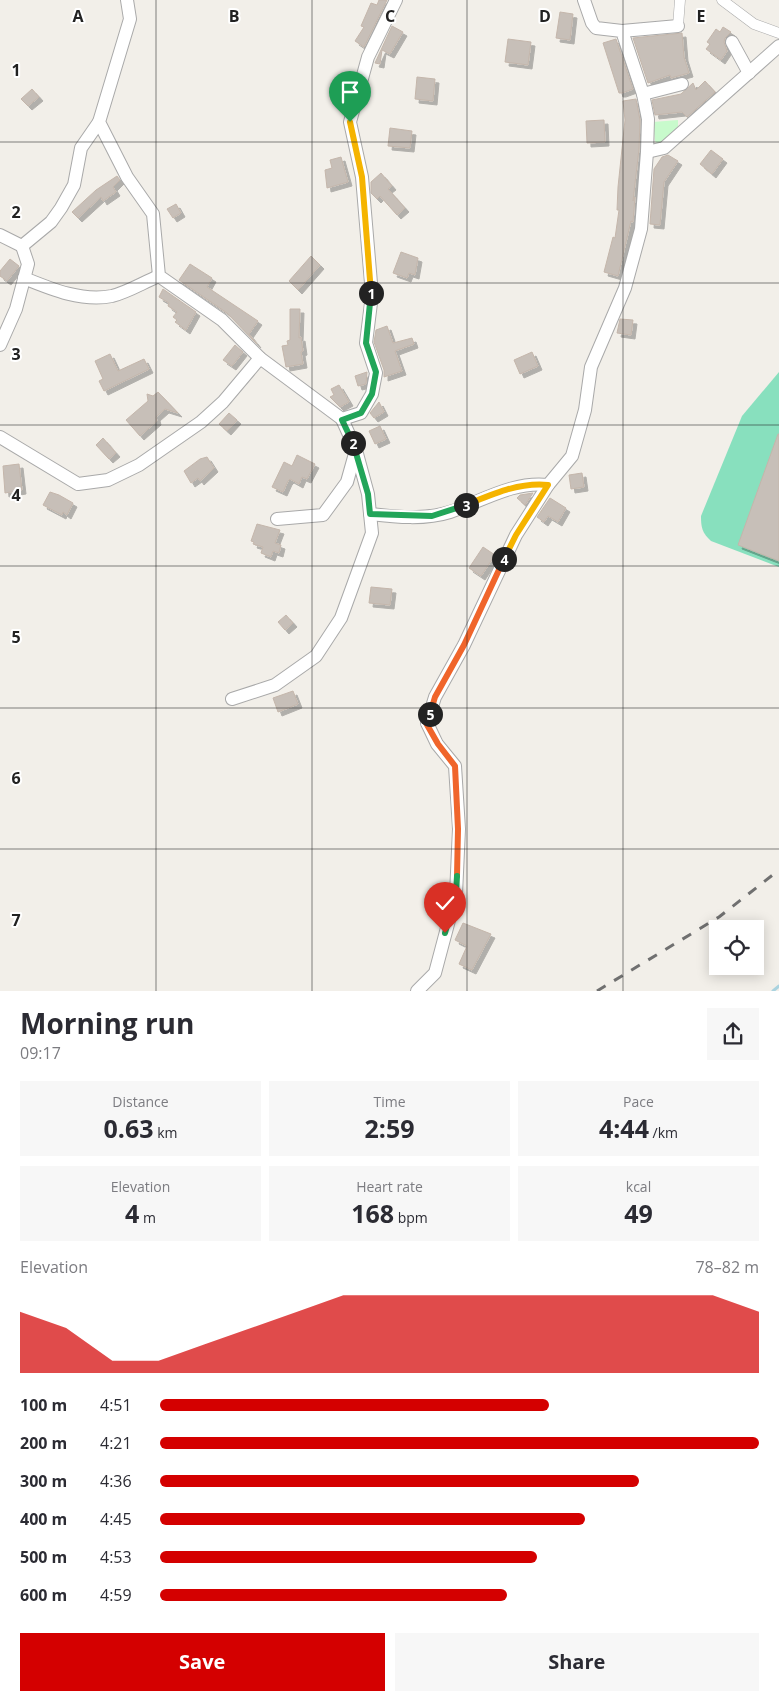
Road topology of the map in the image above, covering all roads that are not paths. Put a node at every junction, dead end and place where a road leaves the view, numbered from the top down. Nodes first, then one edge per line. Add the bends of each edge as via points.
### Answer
1 (127, 0) edge
2 (396, 0) edge
3 (584, 0) edge
4 (680, 0) edge
5 (722, 0) edge
6 (678, 26) joint
7 (622, 31) junction
8 (779, 33) edge
9 (732, 42) dead end
10 (779, 46) edge
11 (749, 72) junction
12 (682, 84) dead end
13 (643, 94) junction
14 (99, 122) junction
15 (647, 152) junction
16 (0, 235) edge
17 (22, 246) junction
18 (159, 276) junction
19 (24, 278) junction
20 (0, 345) edge
21 (260, 358) junction
22 (342, 420) junction
23 (0, 437) edge
24 (356, 450) junction
25 (548, 485) junction
26 (370, 514) junction
27 (278, 519) dead end
28 (232, 699) dead end
29 (417, 991) edge

1 - 14 street via 130,19
2 - 22 street via 368,57 350,122 362,177 372,295 366,343 376,372 372,394 361,413
3 - 7 street via 596,28
4 - 6 street
5 - 8 street via 754,24
6 - 7 street
7 - 13 street
9 - 11 street
10 - 11 street
11 - 15 street via 664,148
12 - 13 street
13 - 15 street via 648,119
14 - 17 street via 81,148 74,186 61,208 51,222
14 - 18 street via 127,177 153,214
15 - 25 street via 641,229 625,288 591,367 585,410 572,456
16 - 17 street
17 - 19 street via 28,264
18 - 19 street via 112,296 84,298
18 - 21 street via 222,320
19 - 20 street via 16,310
21 - 22 street
21 - 23 street via 223,402 201,422 138,465 108,480 78,484
22 - 24 street
24 - 26 street
24 - 27 street via 347,482 323,515
25 - 26 street via 519,486 432,516
25 - 29 street via 516,535 464,645 435,697 426,723 455,766 458,829 456,894 435,973
26 - 28 street via 372,533 341,618 316,656 275,685

